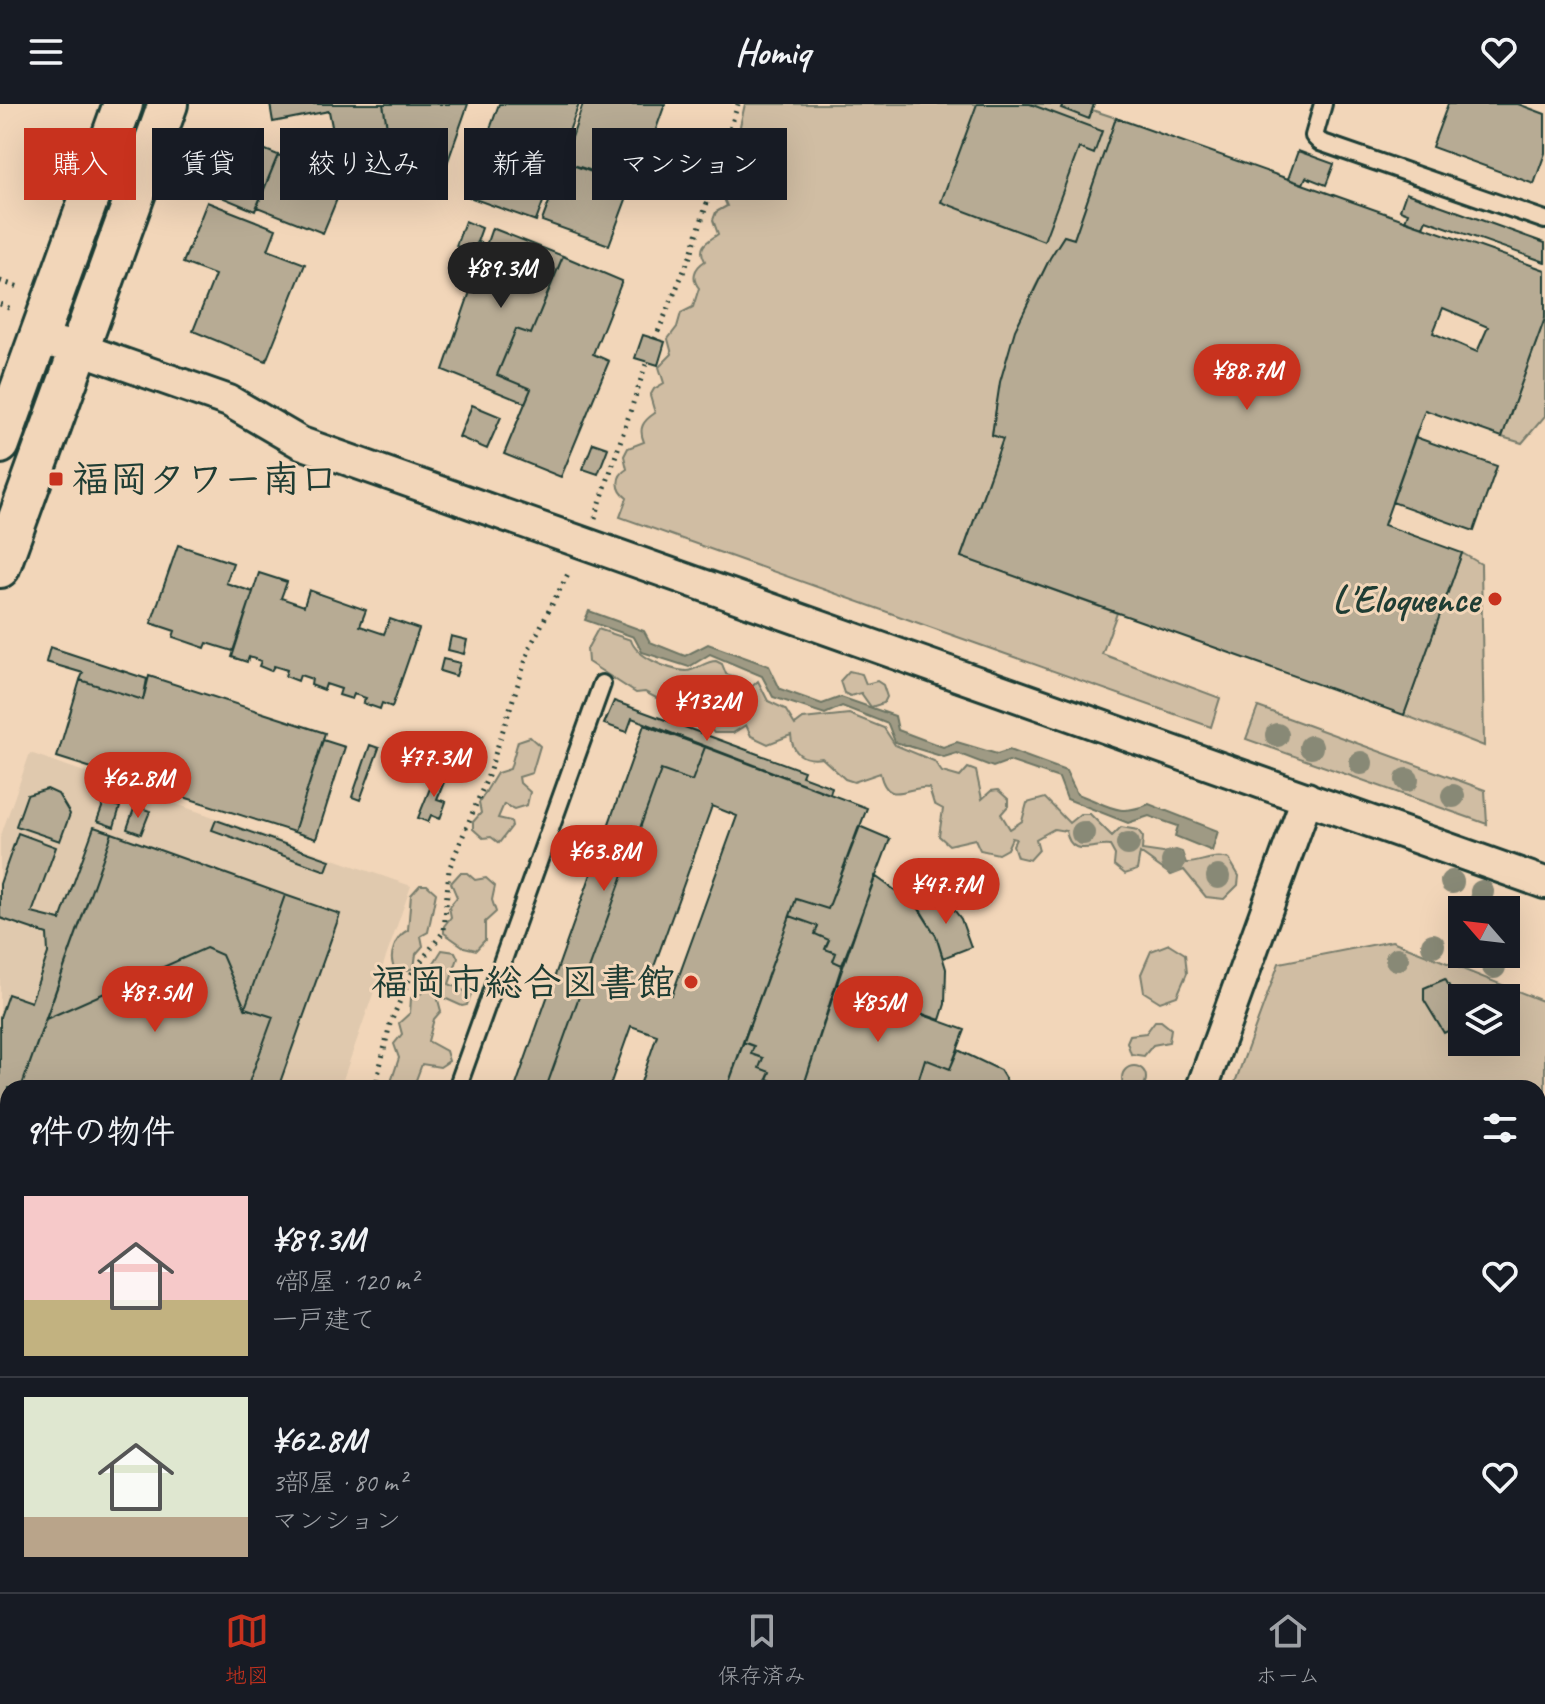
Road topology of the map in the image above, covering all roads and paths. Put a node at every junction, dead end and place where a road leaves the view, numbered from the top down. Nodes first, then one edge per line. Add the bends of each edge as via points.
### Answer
1 (123, 104) edge
2 (168, 104) edge
3 (738, 104) edge
4 (1323, 104) edge
5 (1545, 220) edge
6 (0, 281) edge
7 (27, 290) dead end
8 (37, 339) junction
9 (655, 339) dead end
10 (78, 348) junction
11 (647, 361) dead end
12 (0, 444) edge
13 (599, 509) dead end
14 (584, 542) junction
15 (0, 568) edge
16 (602, 684) dead end
17 (1307, 798) junction
18 (1545, 883) edge
19 (377, 1080) edge
20 (460, 1080) edge
21 (1205, 1080) edge

1 - 8 street
2 - 10 street
3 - 9 path via 691,254
4 - 5 lane via 1314,136 1320,142
6 - 7 path
8 - 10 street
8 - 12 street
10 - 14 street via 229,401 301,443
10 - 15 street
11 - 13 path
14 - 17 street
14 - 19 path via 530,647 488,776 449,869 444,931 412,973 390,1024
16 - 20 lane
17 - 18 street
17 - 21 street

